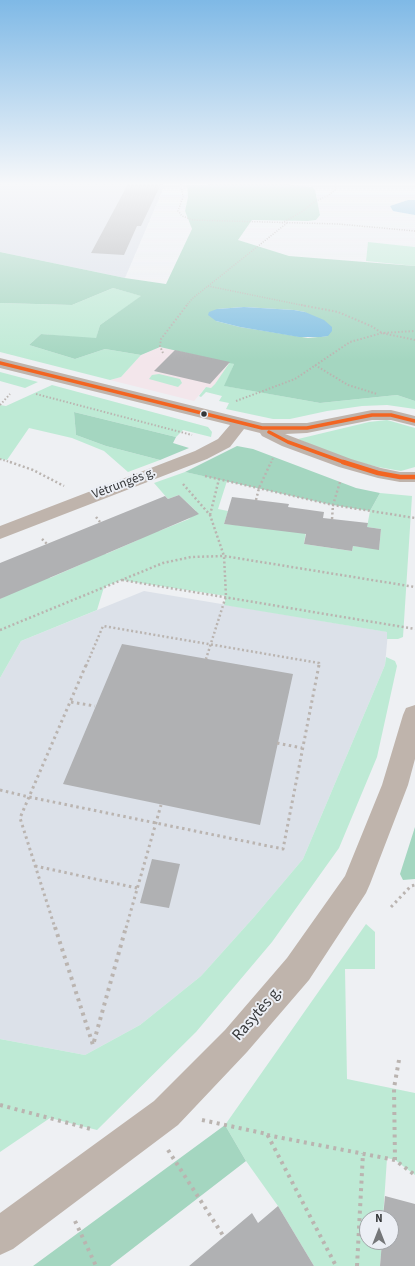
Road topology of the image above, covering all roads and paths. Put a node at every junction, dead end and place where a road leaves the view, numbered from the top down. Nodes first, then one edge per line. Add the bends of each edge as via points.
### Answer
1 (263, 243) edge
2 (208, 286) junction
3 (415, 331) edge
4 (382, 333) junction
5 (415, 340) edge
6 (163, 353) dead end
7 (0, 363) edge
8 (315, 365) junction
9 (10, 394) dead end
10 (380, 395) dead end
11 (230, 403) dead end
12 (0, 405) edge
13 (415, 421) edge
14 (240, 423) junction
15 (262, 428) junction
16 (274, 457) dead end
17 (0, 459) edge
18 (168, 468) junction
19 (415, 477) edge
20 (219, 479) junction
21 (340, 482) dead end
22 (259, 488) junction
23 (256, 500) dead end
24 (80, 501) junction
25 (333, 505) junction
26 (210, 515) junction
27 (415, 518) edge
28 (332, 519) dead end
29 (0, 533) edge
30 (224, 556) junction
31 (121, 580) junction
32 (415, 588) edge
33 (226, 596) junction
34 (415, 629) edge
35 (0, 630) edge
36 (210, 644) junction
37 (206, 659) dead end
38 (71, 702) junction
39 (95, 706) dead end
40 (415, 715) edge
41 (278, 744) dead end
42 (302, 748) junction
43 (0, 790) edge
44 (29, 796) junction
45 (161, 805) dead end
46 (156, 823) junction
47 (35, 866) junction
48 (415, 885) edge
49 (137, 888) junction
50 (391, 907) dead end
51 (399, 1060) dead end
52 (0, 1106) edge
53 (150, 1126) junction
54 (267, 1134) junction
55 (363, 1153) junction
56 (395, 1160) junction
57 (415, 1175) edge
58 (61, 1192) junction
59 (0, 1236) edge
60 (224, 1237) dead end
61 (96, 1266) edge
62 (336, 1266) edge
63 (357, 1266) edge

1 - 2 path
2 - 4 path via 338,312
2 - 6 path via 193,298 168,328 161,339
3 - 4 path
4 - 5 path
4 - 8 path via 350,342
7 - 14 street
8 - 10 path via 348,385
8 - 11 path via 294,379
9 - 12 path
13 - 15 street via 391,415 372,415 307,428
14 - 15 street
14 - 18 street, Vėtrungės g. via 224,443
15 - 19 street via 288,442 345,464 378,473
16 - 22 path
17 - 24 path via 58,482
18 - 20 path
18 - 24 street, Vėtrungės g.
18 - 26 path
20 - 22 path
20 - 26 path
21 - 25 path
22 - 23 path
22 - 25 path
24 - 29 street, Vėtrungės g.
25 - 27 path
25 - 28 path
26 - 30 path
30 - 31 path via 191,557
30 - 32 path
30 - 33 path
31 - 33 path
31 - 35 path
33 - 34 path
33 - 36 path
36 - 37 path
36 - 38 path via 103,626
36 - 42 path via 319,663
38 - 39 path
38 - 44 path
40 - 53 street, Rasytės g. via 395,785 356,884 298,969 236,1041
41 - 42 path
42 - 46 path via 283,849
43 - 44 path
44 - 46 path
44 - 47 path via 20,818
45 - 46 path
46 - 49 path
47 - 49 path
47 - 49 path via 93,1046
48 - 50 path
51 - 56 path via 394,1088
52 - 53 path
53 - 54 path
53 - 58 street, Rasytės g.
53 - 60 path
54 - 55 path
54 - 62 path
55 - 56 path
55 - 63 path
56 - 57 path
58 - 59 street, Rasytės g.
58 - 61 path

